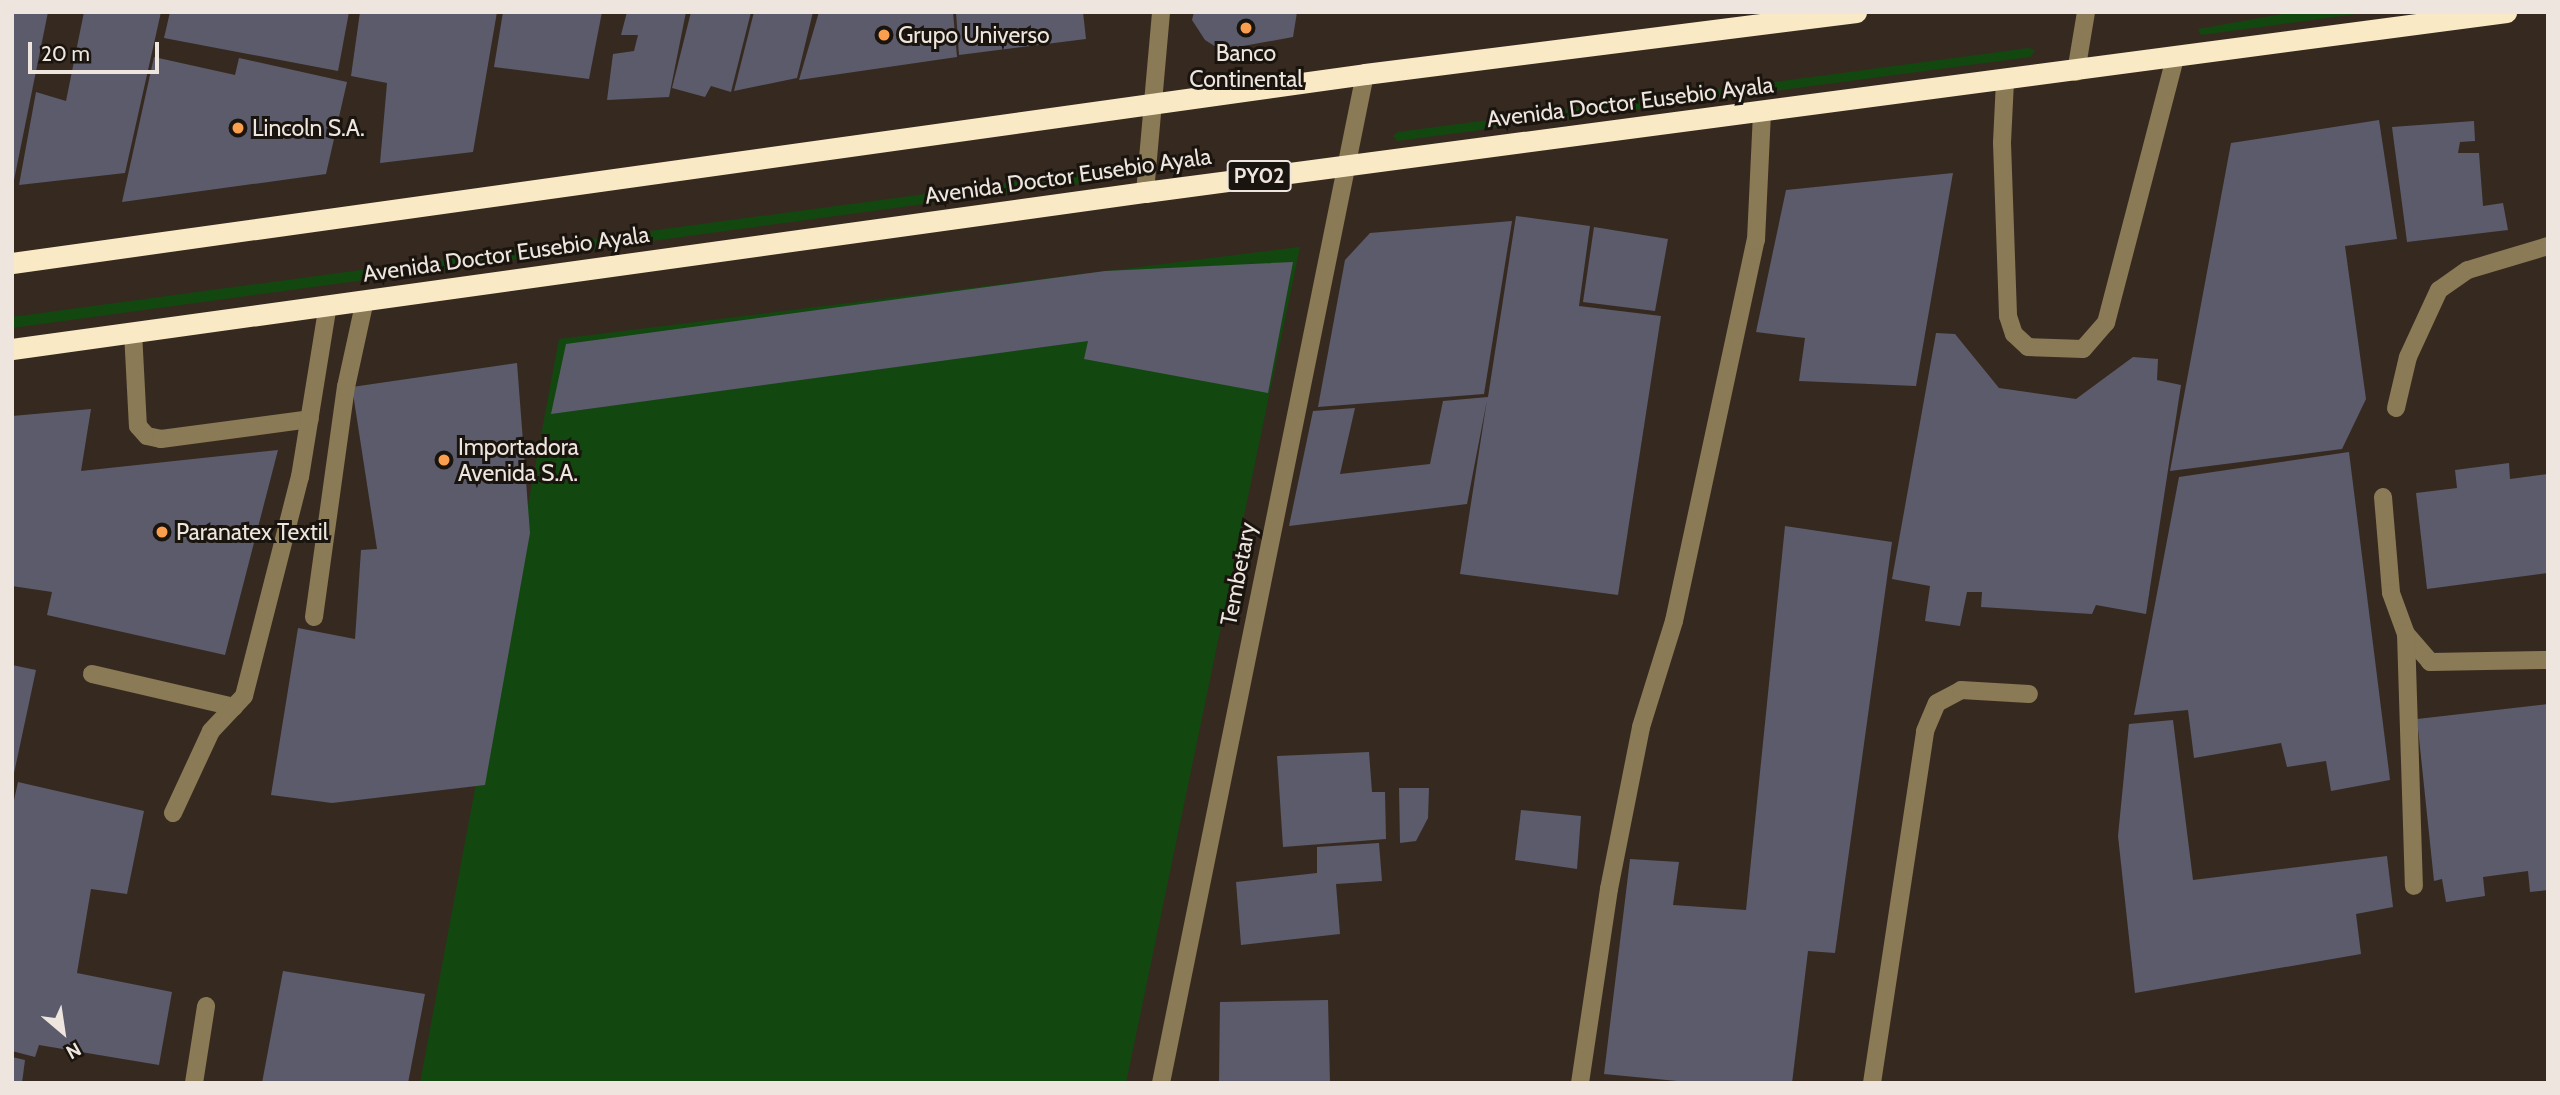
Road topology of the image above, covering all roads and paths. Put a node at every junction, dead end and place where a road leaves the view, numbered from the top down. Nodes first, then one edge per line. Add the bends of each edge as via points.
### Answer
1 (1161, 12) edge
2 (1856, 12) edge
3 (2086, 12) edge
4 (2507, 12) edge
5 (1765, 19) edge
6 (2175, 58) junction
7 (2076, 72) junction
8 (1365, 74) junction
9 (2005, 81) junction
10 (1153, 104) junction
11 (1762, 112) junction
12 (1345, 165) junction
13 (1146, 192) junction
14 (2548, 246) edge
15 (12, 263) edge
16 (365, 300) junction
17 (328, 305) junction
18 (133, 332) junction
19 (12, 349) edge
20 (2396, 408) dead end
21 (310, 419) junction
22 (2383, 497) dead end
23 (314, 617) dead end
24 (2406, 634) junction
25 (2548, 660) edge
26 (92, 674) dead end
27 (2029, 694) dead end
28 (234, 708) junction
29 (173, 813) dead end
30 (2414, 886) dead end
31 (206, 1006) dead end
32 (194, 1083) edge
33 (1161, 1083) edge
34 (1580, 1083) edge
35 (1872, 1083) edge

1 - 10 street
2 - 5 highway
3 - 7 street
4 - 6 highway, Avenida Doctor Eusebio Ayala / PY02
5 - 8 highway
6 - 7 highway, Avenida Doctor Eusebio Ayala / PY02
6 - 9 street via 2106,323 2083,349 2028,346 2014,334 2008,316 2002,143
7 - 9 highway, Avenida Doctor Eusebio Ayala / PY02
8 - 10 highway
8 - 12 street, Tembetary
9 - 11 highway, Avenida Doctor Eusebio Ayala / PY02
10 - 13 street
10 - 15 highway
11 - 12 highway, Avenida Doctor Eusebio Ayala / PY02
11 - 34 street via 1756,240 1674,621 1641,727
12 - 13 highway, Avenida Doctor Eusebio Ayala / PY02
12 - 33 street, Tembetary
13 - 16 highway, Avenida Doctor Eusebio Ayala / PY02
14 - 20 street via 2468,270 2439,290 2408,357
16 - 17 highway, Avenida Doctor Eusebio Ayala / PY02
16 - 23 street via 346,387
17 - 18 highway, Avenida Doctor Eusebio Ayala / PY02
17 - 21 street
18 - 19 highway, Avenida Doctor Eusebio Ayala / PY02
18 - 21 street via 138,426 147,436 161,439
21 - 28 street via 300,477 244,696
22 - 24 street via 2391,593
24 - 25 street via 2430,662
24 - 30 street
26 - 28 street
27 - 35 street via 1961,690 1937,703 1925,731
28 - 29 street via 211,732
31 - 32 street

